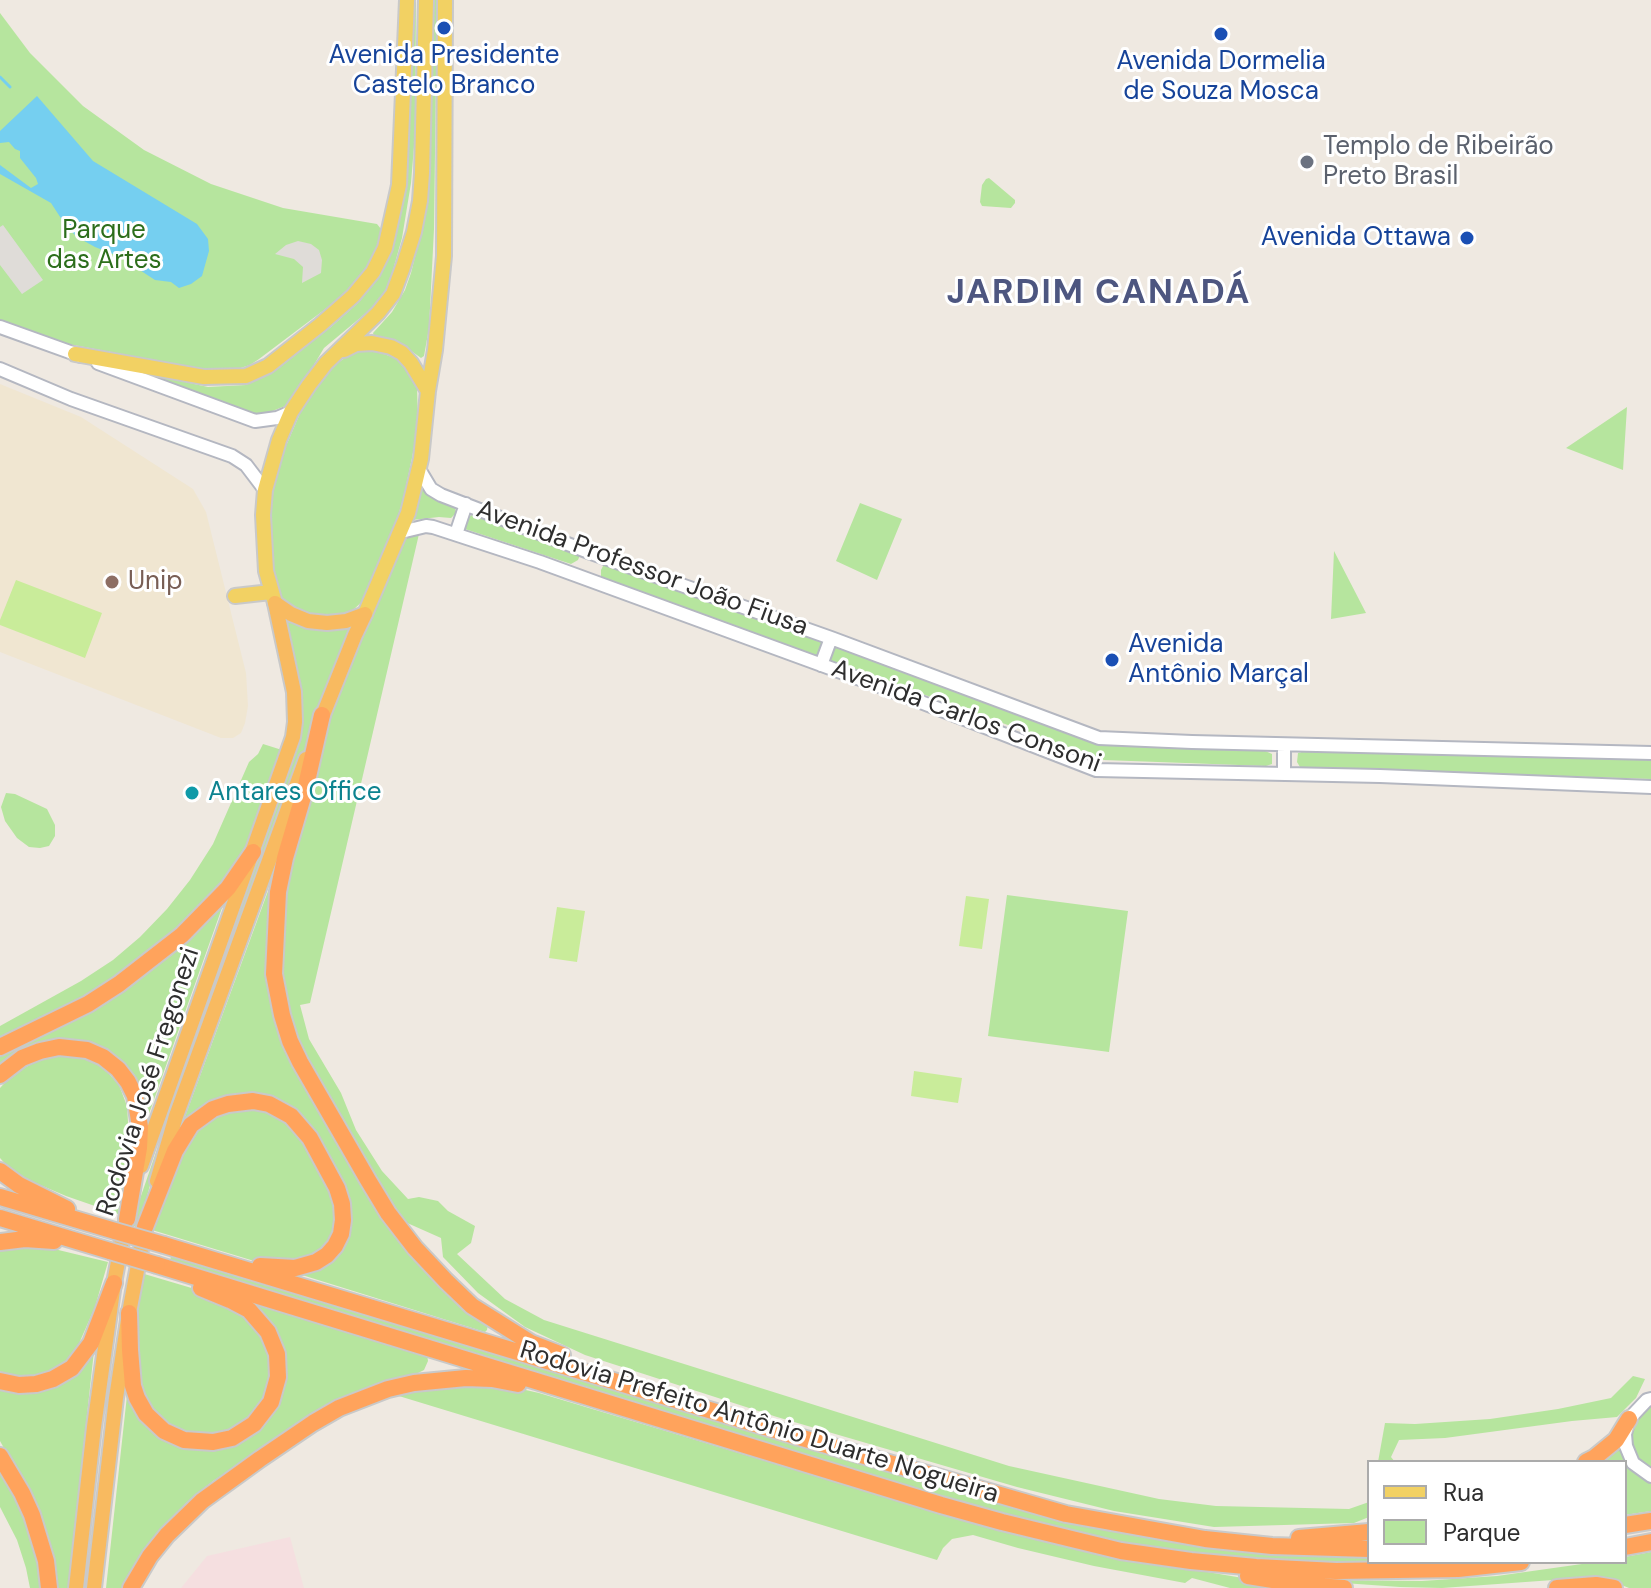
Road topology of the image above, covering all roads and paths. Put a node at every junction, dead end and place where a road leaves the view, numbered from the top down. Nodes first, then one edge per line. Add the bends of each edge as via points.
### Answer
1 (407, 0) edge
2 (426, 0) edge
3 (445, 0) edge
4 (4, 330) edge
5 (337, 353) junction
6 (75, 354) junction
7 (0, 369) edge
8 (428, 391) junction
9 (291, 412) junction
10 (419, 469) junction
11 (265, 490) junction
12 (466, 504) junction
13 (401, 532) junction
14 (456, 534) junction
15 (235, 596) dead end
16 (273, 598) junction
17 (365, 614) junction
18 (831, 638) junction
19 (821, 665) junction
20 (322, 715) junction
21 (1099, 738) joint
22 (1284, 745) junction
23 (1651, 753) edge
24 (1284, 774) junction
25 (1651, 787) edge
26 (253, 852) junction
27 (0, 1047) edge
28 (0, 1075) edge
29 (0, 1171) edge
30 (0, 1197) edge
31 (0, 1218) edge
32 (115, 1226) junction
33 (145, 1227) junction
34 (0, 1242) edge
35 (102, 1248) junction
36 (188, 1252) junction
37 (157, 1265) junction
38 (114, 1283) junction
39 (129, 1313) junction
40 (0, 1381) edge
41 (653, 1392) junction
42 (1650, 1396) edge
43 (649, 1414) junction
44 (1629, 1419) junction
45 (0, 1456) edge
46 (1590, 1460) edge
47 (1651, 1476) edge
48 (1651, 1521) edge
49 (1627, 1525) edge
50 (1367, 1532) edge
51 (1205, 1539) junction
52 (1651, 1542) edge
53 (1627, 1547) edge
54 (1367, 1549) edge
55 (1121, 1551) junction
56 (1503, 1564) edge
57 (49, 1588) edge
58 (76, 1588) edge
59 (94, 1588) edge
60 (131, 1588) edge
61 (1344, 1588) edge
62 (1557, 1588) edge
63 (1614, 1588) edge

1 - 6 main road via 399,185 385,248 353,296 268,366 246,376 204,377
2 - 5 main road via 422,173 414,232 393,294
3 - 8 main road via 445,235
4 - 6 main road
5 - 8 main road via 356,344 391,347 411,363
5 - 9 main road
6 - 9 main road via 255,421
7 - 11 main road via 232,456
8 - 10 main road
9 - 11 main road
10 - 12 main road, Avenida Professor João Fiusa via 436,492
10 - 13 main road
11 - 16 main road via 264,556
12 - 14 main road
12 - 18 main road, Avenida Professor João Fiusa
13 - 14 main road, Avenida Carlos Consoni via 426,526
13 - 17 main road
14 - 19 main road, Avenida Carlos Consoni
15 - 16 main road
16 - 17 highway via 308,621 346,621
16 - 26 highway, Rodovia José Fregonezi via 294,692 295,722
17 - 20 highway, Rodovia José Fregonezi
18 - 19 main road
18 - 21 main road, Avenida Professor João Fiusa
19 - 24 main road, Avenida Carlos Consoni via 1096,770
20 - 33 highway, Rodovia José Fregonezi via 169,1137
20 - 41 highway via 285,858 275,922 278,999 300,1062 388,1213 472,1306 531,1343
21 - 22 main road, Avenida Carlos Consoni
22 - 23 main road, Avenida Carlos Consoni
22 - 24 main road
24 - 25 main road, Avenida Carlos Consoni
26 - 27 highway via 228,888 182,935 119,984
26 - 32 highway, Rodovia José Fregonezi
28 - 32 highway via 22,1058 59,1047 103,1057 128,1082 135,1096 139,1148
29 - 32 highway via 19,1185
30 - 32 highway, Rodovia Prefeito Antônio Duarte Nogueira
31 - 35 highway, Rodovia Prefeito Antônio Duarte Nogueira
32 - 36 highway, Rodovia Prefeito Antônio Duarte Nogueira, bridge
32 - 38 highway, Rodovia José Fregonezi
33 - 36 highway via 191,1125 220,1106 244,1101 269,1104 291,1116 310,1138 340,1196 342,1228 331,1251 311,1265 287,1269
33 - 39 highway, Rodovia José Fregonezi
34 - 35 highway via 25,1239
35 - 37 highway, Rodovia Prefeito Antônio Duarte Nogueira, bridge
36 - 41 highway, Rodovia Prefeito Antônio Duarte Nogueira
37 - 39 highway via 249,1310 263,1324 275,1346 279,1370 265,1411 239,1435 213,1442 184,1440 158,1427 133,1386
37 - 43 highway, Rodovia Prefeito Antônio Duarte Nogueira
38 - 40 highway via 91,1343 72,1368 36,1384
38 - 58 highway, Rodovia José Fregonezi
39 - 59 highway, Rodovia José Fregonezi
41 - 51 highway, Rodovia Prefeito Antônio Duarte Nogueira via 1066,1514
42 - 44 main road
43 - 55 highway, Rodovia Prefeito Antônio Duarte Nogueira via 971,1514
43 - 60 highway via 492,1379 443,1379 388,1389 313,1423 213,1492 167,1535
44 - 46 highway via 1616,1440
44 - 47 main road via 1628,1455
45 - 57 highway via 32,1515
48 - 49 highway
50 - 51 highway
51 - 54 highway, Rodovia Prefeito Antônio Duarte Nogueira
52 - 53 highway
55 - 56 highway, Rodovia Prefeito Antônio Duarte Nogueira via 1217,1564 1336,1571
55 - 61 highway via 1203,1569
62 - 63 highway

